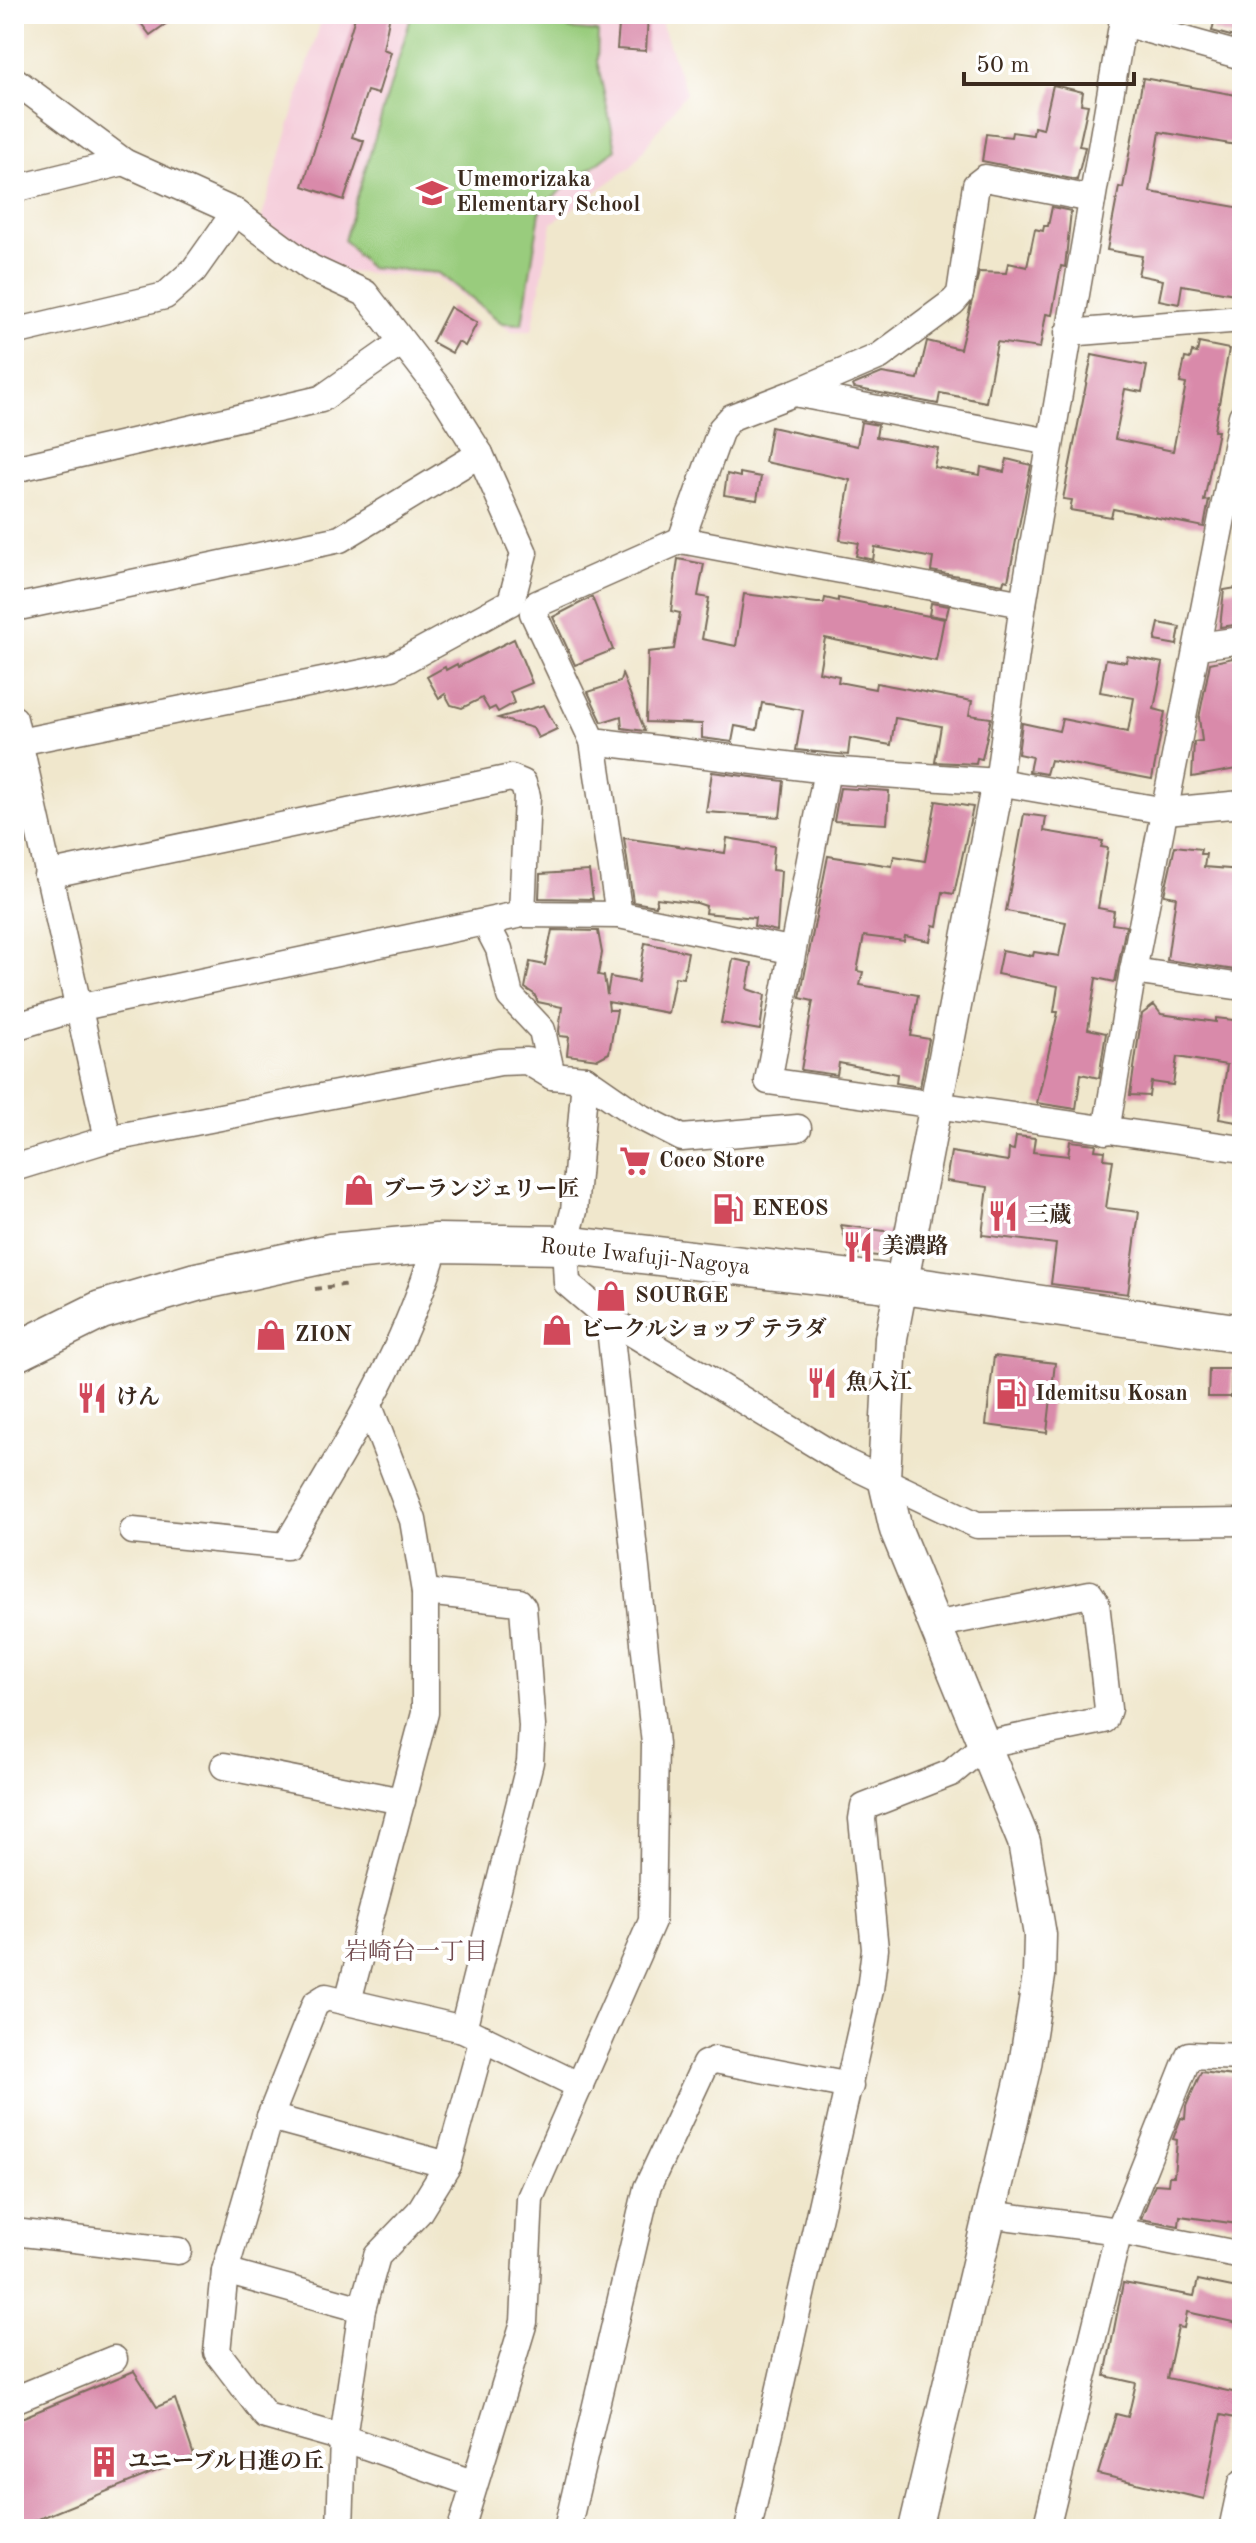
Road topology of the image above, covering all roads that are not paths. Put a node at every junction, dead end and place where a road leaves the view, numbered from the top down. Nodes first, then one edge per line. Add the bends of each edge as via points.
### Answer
1 (1124, 18) edge
2 (1242, 56) edge
3 (14, 80) edge
4 (124, 162) junction
5 (14, 189) edge
6 (1092, 199) junction
7 (235, 212) junction
8 (1242, 319) edge
9 (14, 332) edge
10 (1068, 333) junction
11 (402, 342) junction
12 (794, 393) junction
13 (1242, 416) edge
14 (1050, 442) junction
15 (480, 454) junction
16 (14, 469) edge
17 (1236, 479) edge
18 (681, 540) junction
19 (1023, 604) junction
20 (14, 608) edge
21 (1242, 640) edge
22 (1198, 646) junction
23 (16, 730) edge
24 (593, 741) junction
25 (827, 770) junction
26 (998, 782) junction
27 (1242, 804) edge
28 (1166, 811) junction
29 (47, 875) junction
30 (522, 914) junction
31 (619, 915) junction
32 (486, 924) junction
33 (790, 950) junction
34 (1133, 971) junction
35 (1242, 987) edge
36 (77, 1008) junction
37 (14, 1027) edge
38 (552, 1076) junction
39 (585, 1079) junction
40 (938, 1108) junction
41 (798, 1128) dead end
42 (1106, 1131) junction
43 (108, 1139) junction
44 (1242, 1149) edge
45 (14, 1168) edge
46 (436, 1243) junction
47 (565, 1245) junction
48 (903, 1285) junction
49 (609, 1319) junction
50 (1242, 1334) edge
51 (14, 1353) edge
52 (369, 1406) junction
53 (884, 1478) junction
54 (1242, 1522) edge
55 (133, 1531) dead end
56 (425, 1592) junction
57 (934, 1625) junction
58 (986, 1744) junction
59 (224, 1766) dead end
60 (402, 1801) junction
61 (348, 2001) junction
62 (473, 2033) junction
63 (1242, 2057) edge
64 (580, 2086) junction
65 (850, 2086) junction
66 (270, 2117) junction
67 (448, 2165) junction
68 (988, 2214) junction
69 (1119, 2231) junction
70 (14, 2232) edge
71 (178, 2251) dead end
72 (1242, 2255) edge
73 (225, 2271) junction
74 (362, 2309) junction
75 (114, 2359) dead end
76 (14, 2400) edge
77 (343, 2438) junction
78 (472, 2483) junction
79 (1242, 2483) edge
80 (340, 2529) edge
81 (461, 2529) edge
82 (567, 2529) edge
83 (748, 2529) edge
84 (915, 2529) edge
85 (1046, 2529) edge
86 (1232, 2529) edge

1 - 2 street
1 - 6 street
3 - 4 street
4 - 5 street
4 - 7 street
6 - 10 street
6 - 12 street via 985,178 976,185 960,294 953,302 880,356
7 - 9 street via 194,270 165,296
7 - 11 street via 311,268 365,293
8 - 10 street
10 - 14 street
11 - 15 street
11 - 16 street via 321,399
12 - 14 street
12 - 18 street via 732,417 721,429
13 - 17 street
14 - 19 street
15 - 20 street via 340,539
15 - 23 street via 524,553 511,602 392,667
17 - 22 street
18 - 19 street
18 - 24 street via 537,604 533,621
19 - 26 street
21 - 22 street
22 - 28 street
23 - 29 street
24 - 25 street
24 - 31 street
25 - 26 street
25 - 33 street
26 - 28 street
26 - 40 street
27 - 28 street
28 - 34 street
29 - 30 street via 511,778 523,783 527,796
29 - 36 street
30 - 31 street
30 - 32 street
31 - 33 street
32 - 36 street
32 - 38 street via 499,949 510,996 542,1030
33 - 40 street via 768,1081
34 - 35 street
34 - 42 street
36 - 37 street
36 - 43 street
38 - 39 street
38 - 43 street via 527,1061 500,1062
39 - 41 street via 682,1138
39 - 47 street via 574,1211
40 - 42 street
40 - 48 street
42 - 44 street
43 - 45 street
46 - 47 main road, Route Iwafuji-Nagoya
46 - 51 main road, Route Iwafuji-Nagoya via 330,1253 196,1282 101,1310
46 - 52 street
47 - 48 main road, Route Iwafuji-Nagoya
47 - 49 street via 567,1283
48 - 50 main road, Route Iwafuji-Nagoya
48 - 53 street via 891,1338
49 - 53 street via 843,1461
49 - 64 street via 655,1744 652,1921
52 - 55 street via 286,1546
52 - 56 street via 413,1520
53 - 54 street via 977,1525
53 - 57 street via 896,1530
56 - 60 street via 425,1713
56 - 62 street via 519,1602 523,1607 530,1762
57 - 58 street
57 - 58 street via 1090,1594 1096,1603 1108,1709 1104,1720
58 - 65 street via 951,1773 864,1807 875,1949
58 - 68 street via 1024,1842 1040,1935 1025,2065
59 - 60 street
60 - 61 street
61 - 62 street
61 - 66 street via 326,1997 315,2004
62 - 64 street
62 - 67 street
63 - 69 street via 1189,2055
64 - 78 street via 530,2198 524,2322
65 - 82 street via 715,2060 705,2064 647,2188
65 - 83 street
66 - 67 street
66 - 73 street
67 - 74 street via 419,2212 377,2256
68 - 69 street
68 - 84 street
69 - 72 street
69 - 85 street
70 - 71 street
73 - 74 street
73 - 77 street via 217,2352 266,2416
74 - 77 street
75 - 76 street
77 - 78 street
77 - 80 street
78 - 81 street
79 - 86 street

